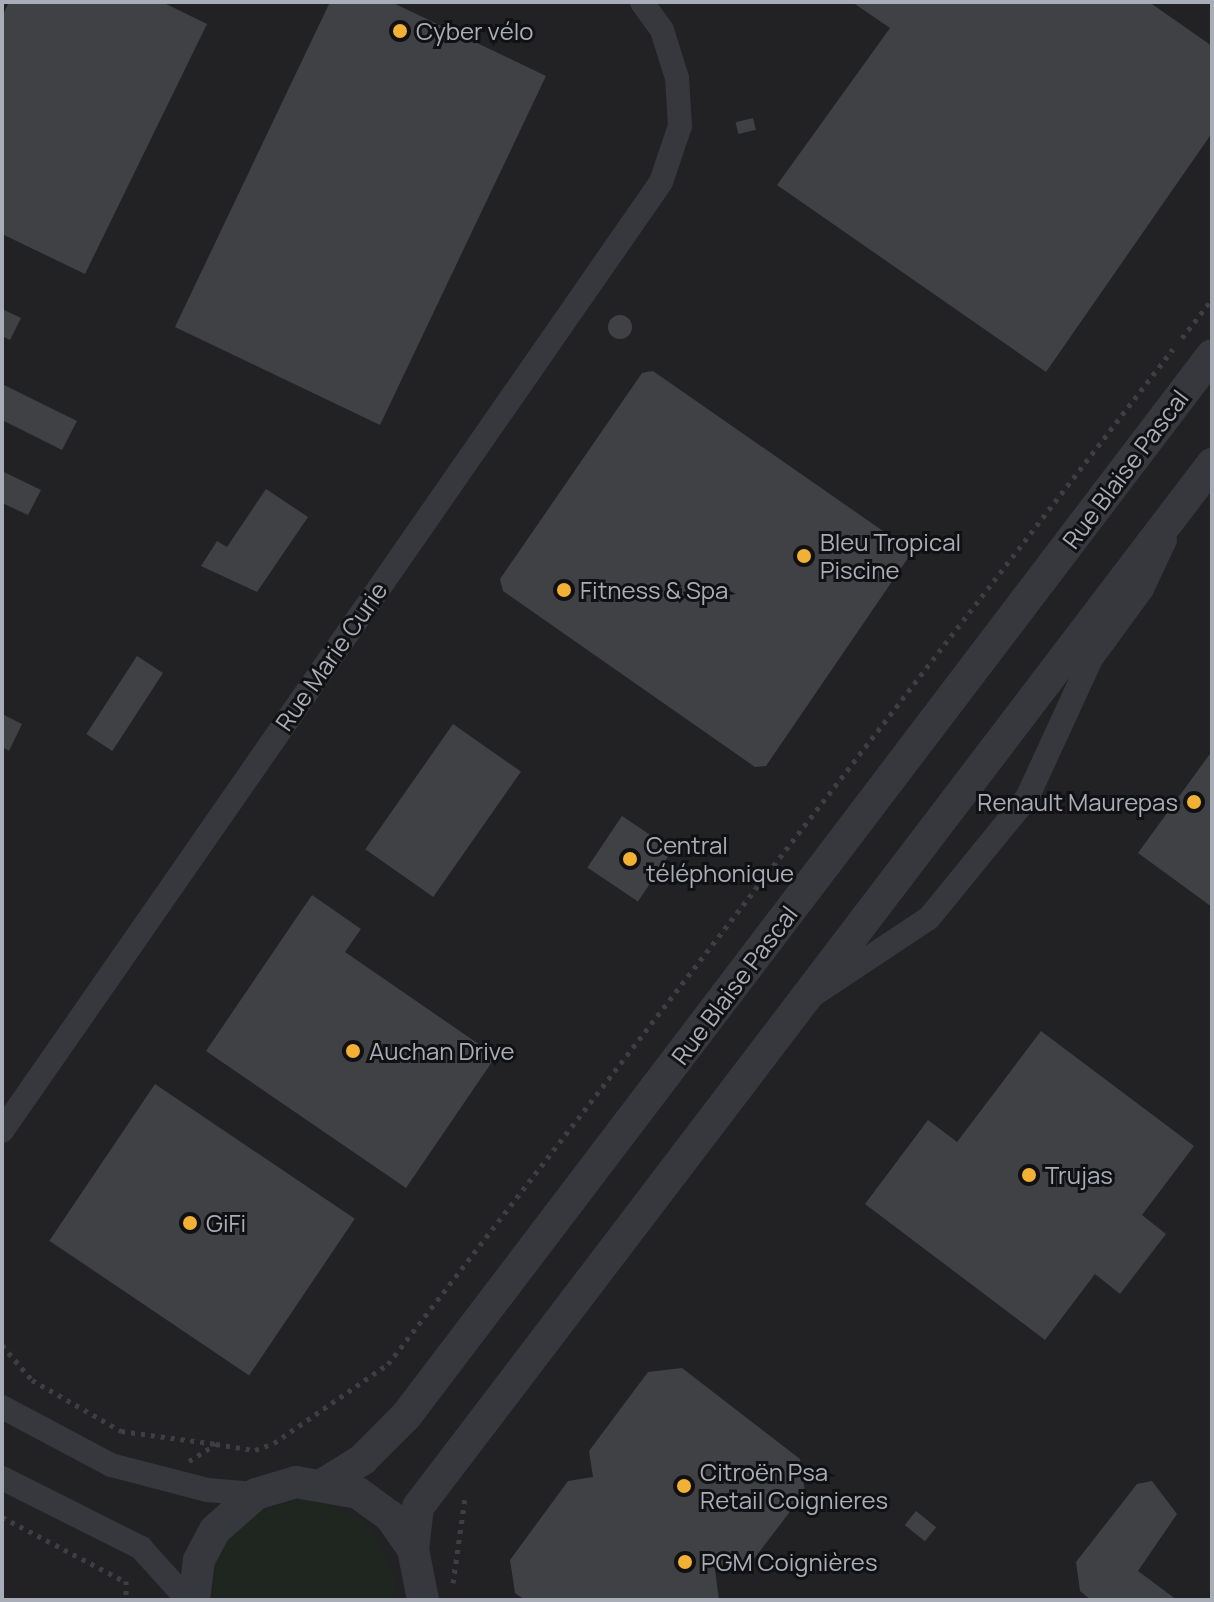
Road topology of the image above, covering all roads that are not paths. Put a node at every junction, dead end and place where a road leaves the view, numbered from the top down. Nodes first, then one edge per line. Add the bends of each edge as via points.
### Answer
1 (642, 2) edge
2 (1212, 355) edge
3 (1212, 464) edge
4 (1179, 509) junction
5 (805, 1000) junction
6 (2, 1131) edge
7 (2, 1407) edge
8 (2, 1478) edge
9 (325, 1483) junction
10 (256, 1494) junction
11 (413, 1549) junction
12 (188, 1600) edge
13 (194, 1600) edge
14 (423, 1600) edge

1 - 6 street, Rue Marie Curie via 662,30 677,78 680,126 661,182
2 - 9 street, Rue Blaise Pascal via 406,1416 362,1460
3 - 4 street
4 - 5 street
4 - 5 street via 1142,589 1091,659 1027,798 929,918
5 - 11 street via 418,1507
7 - 10 street via 111,1465 207,1490
8 - 12 street via 141,1548
9 - 10 street via 296,1482
9 - 11 street via 358,1493 390,1516
10 - 13 street via 215,1530 199,1560
11 - 14 street

